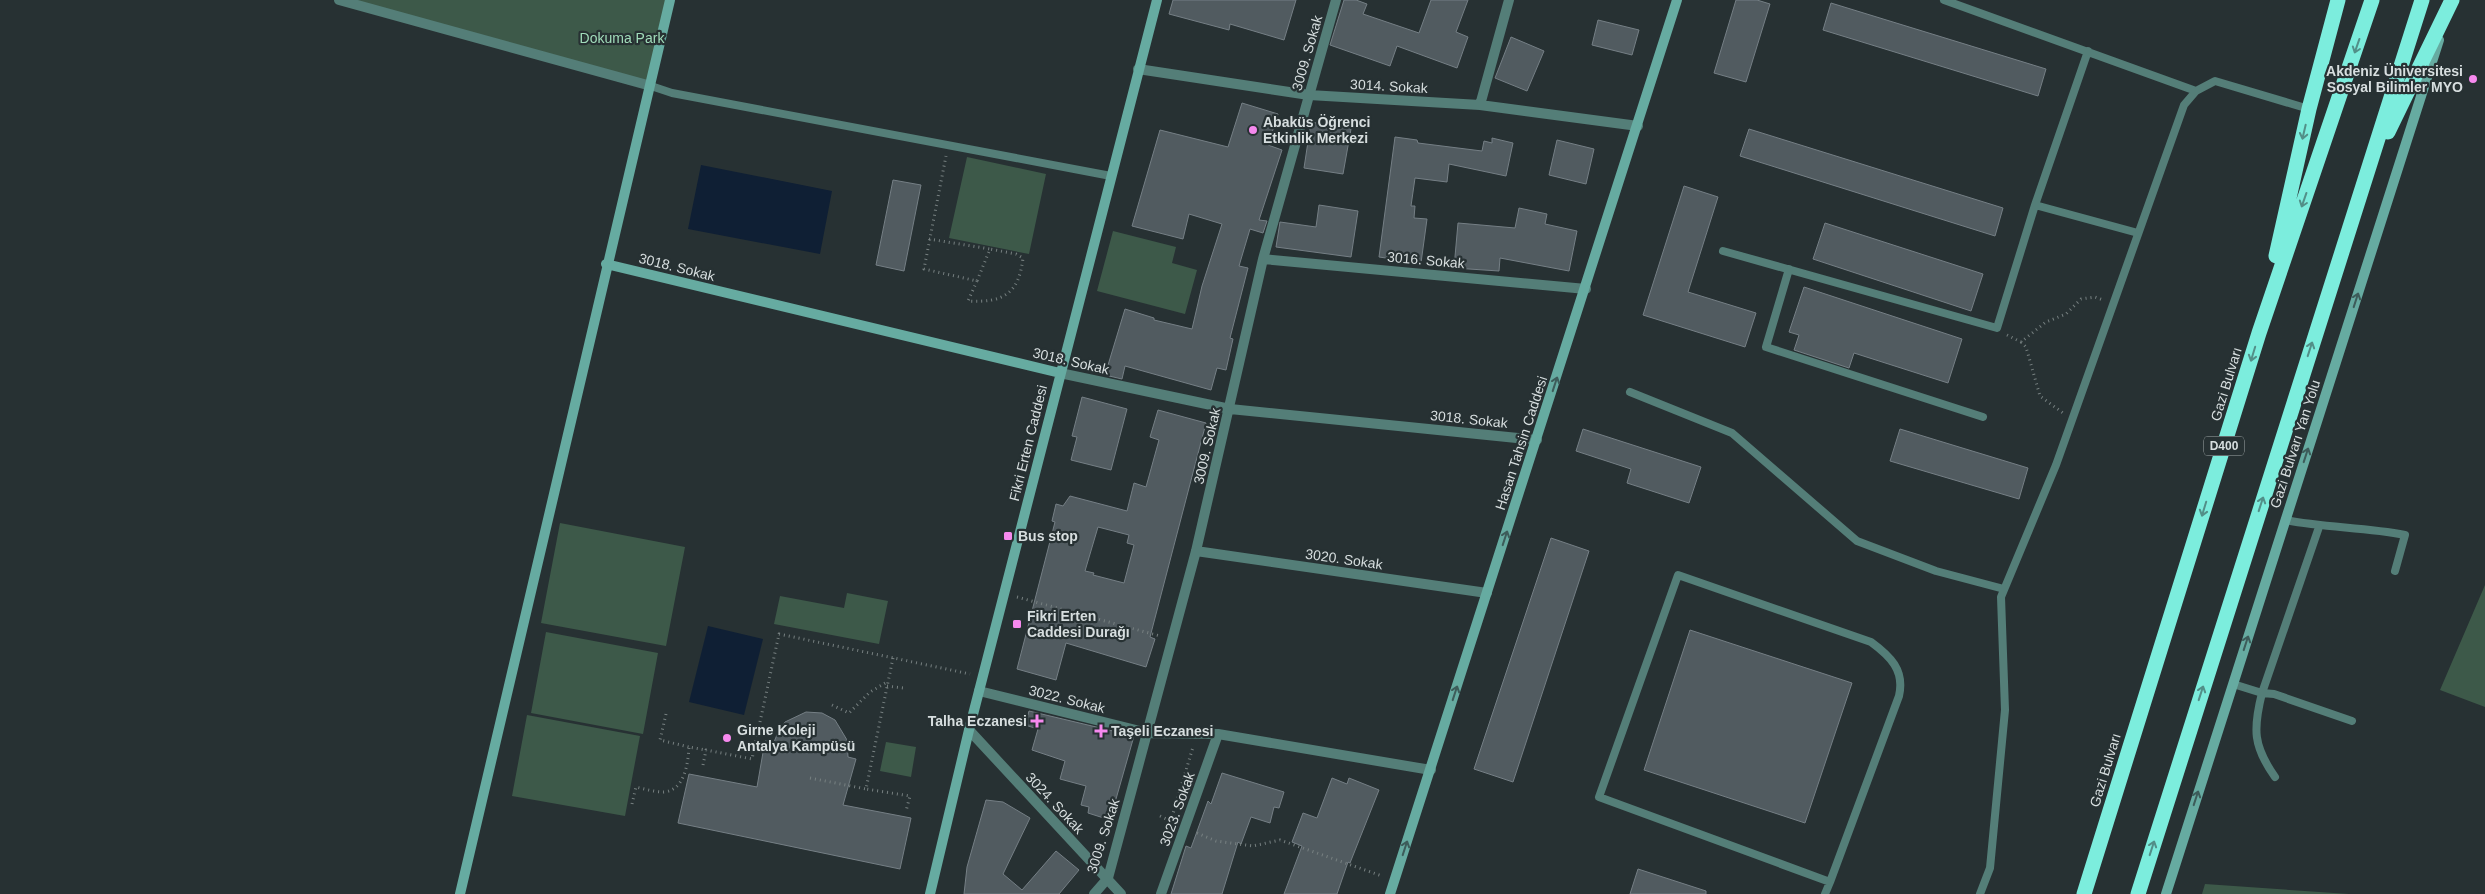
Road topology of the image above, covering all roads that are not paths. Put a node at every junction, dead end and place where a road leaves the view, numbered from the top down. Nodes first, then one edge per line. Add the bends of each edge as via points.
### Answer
1 (339, 0) edge
2 (670, 0) edge
3 (1156, 0) edge
4 (1336, 0) edge
5 (1509, 0) edge
6 (1677, 0) edge
7 (1944, 0) edge
8 (2338, 0) edge
9 (2372, 0) edge
10 (2422, 0) edge
11 (2452, 1) edge
12 (2088, 51) junction
13 (1138, 69) junction
14 (651, 86) junction
15 (2196, 91) junction
16 (1309, 95) junction
17 (1480, 105) junction
18 (2309, 109) junction
19 (1638, 126) junction
20 (1111, 176) junction
21 (2364, 180) junction
22 (2035, 205) junction
23 (2138, 233) junction
24 (1724, 250) dead end
25 (1263, 259) junction
26 (606, 264) junction
27 (1789, 269) junction
28 (1586, 288) junction
29 (2259, 333) junction
30 (1060, 373) junction
31 (1630, 392) dead end
32 (1230, 409) junction
33 (1983, 418) dead end
34 (1537, 440) junction
35 (2285, 520) junction
36 (2319, 527) junction
37 (1196, 551) junction
38 (2395, 571) dead end
39 (2004, 589) junction
40 (1487, 593) junction
41 (2233, 684) junction
42 (979, 691) junction
43 (2262, 693) junction
44 (2352, 721) dead end
45 (969, 730) junction
46 (1148, 733) junction
47 (1218, 734) junction
48 (1430, 770) junction
49 (2275, 777) dead end
50 (1108, 878) junction
51 (1830, 882) junction
52 (460, 894) edge
53 (930, 894) edge
54 (1094, 894) edge
55 (1121, 894) edge
56 (1161, 894) edge
57 (1390, 894) edge
58 (1826, 894) edge
59 (1980, 894) edge
60 (2084, 894) edge
61 (2138, 894) edge
62 (2166, 894) edge

1 - 14 street
2 - 14 street
3 - 13 street, Fikri Erten Caddesi
4 - 16 street, 3009. Sokak
5 - 17 street
6 - 19 street, Hasan Tahsin Caddesi
7 - 12 lane
8 - 18 highway
9 -> 29 highway, Gazi Bulvarı / D400
10 - 21 highway
11 - 21 highway
35 -> 11 street, Gazi Bulvarı Yan Yolu
12 - 15 lane
12 - 22 lane
13 - 16 street, 3014. Sokak
13 - 20 street, Fikri Erten Caddesi
14 - 20 lane via 672,93
14 - 26 street
15 - 18 lane via 2215,81
15 - 23 lane via 2184,105
16 - 17 street, 3014. Sokak
16 - 25 street, 3009. Sokak
17 - 19 street, 3014. Sokak
18 -> 29 highway
19 - 28 street, Hasan Tahsin Caddesi
20 - 30 street, Fikri Erten Caddesi
61 -> 21 highway
22 - 23 lane
22 - 27 lane via 1996,328
23 - 39 lane via 2056,465
24 - 27 lane
25 - 28 street, 3016. Sokak
25 - 32 street, 3009. Sokak
26 - 30 street, 3018. Sokak
26 - 52 street
27 - 33 lane via 1766,347
34 -> 28 street, Hasan Tahsin Caddesi
29 -> 60 highway, Gazi Bulvarı / D400
30 - 32 street, 3018. Sokak
30 - 42 street, Fikri Erten Caddesi
31 - 39 lane via 1732,433 1857,541 1936,571
32 - 34 street, 3018. Sokak
32 - 37 street, 3009. Sokak
40 -> 34 street, Hasan Tahsin Caddesi
35 - 36 lane
41 -> 35 street, Gazi Bulvarı Yan Yolu
36 - 38 lane via 2370,528 2405,535
36 - 43 lane
37 - 40 street, 3020. Sokak
37 - 46 street, 3009. Sokak
39 - 59 lane via 2001,597 2004,710 1990,868
48 -> 40 street, Hasan Tahsin Caddesi
41 - 43 lane
62 -> 41 street, Gazi Bulvarı Yan Yolu
42 - 45 street, Fikri Erten Caddesi
42 - 46 street, 3022. Sokak
43 - 44 lane via 2274,694
43 - 49 lane via 2256,718 2256,739 2264,762
45 - 50 street, 3024. Sokak
45 - 53 street, Fikri Erten Caddesi
46 - 47 street, 3022. Sokak
46 - 50 street, 3009. Sokak
47 - 48 street, 3022. Sokak
47 - 56 street, 3023. Sokak
57 -> 48 street, Hasan Tahsin Caddesi
50 - 54 street, 3009. Sokak
50 - 55 street, 3024. Sokak
51 - 51 lane via 1899,696 1901,682 1897,667 1888,654 1871,642 1678,575 1599,797
51 - 58 lane

